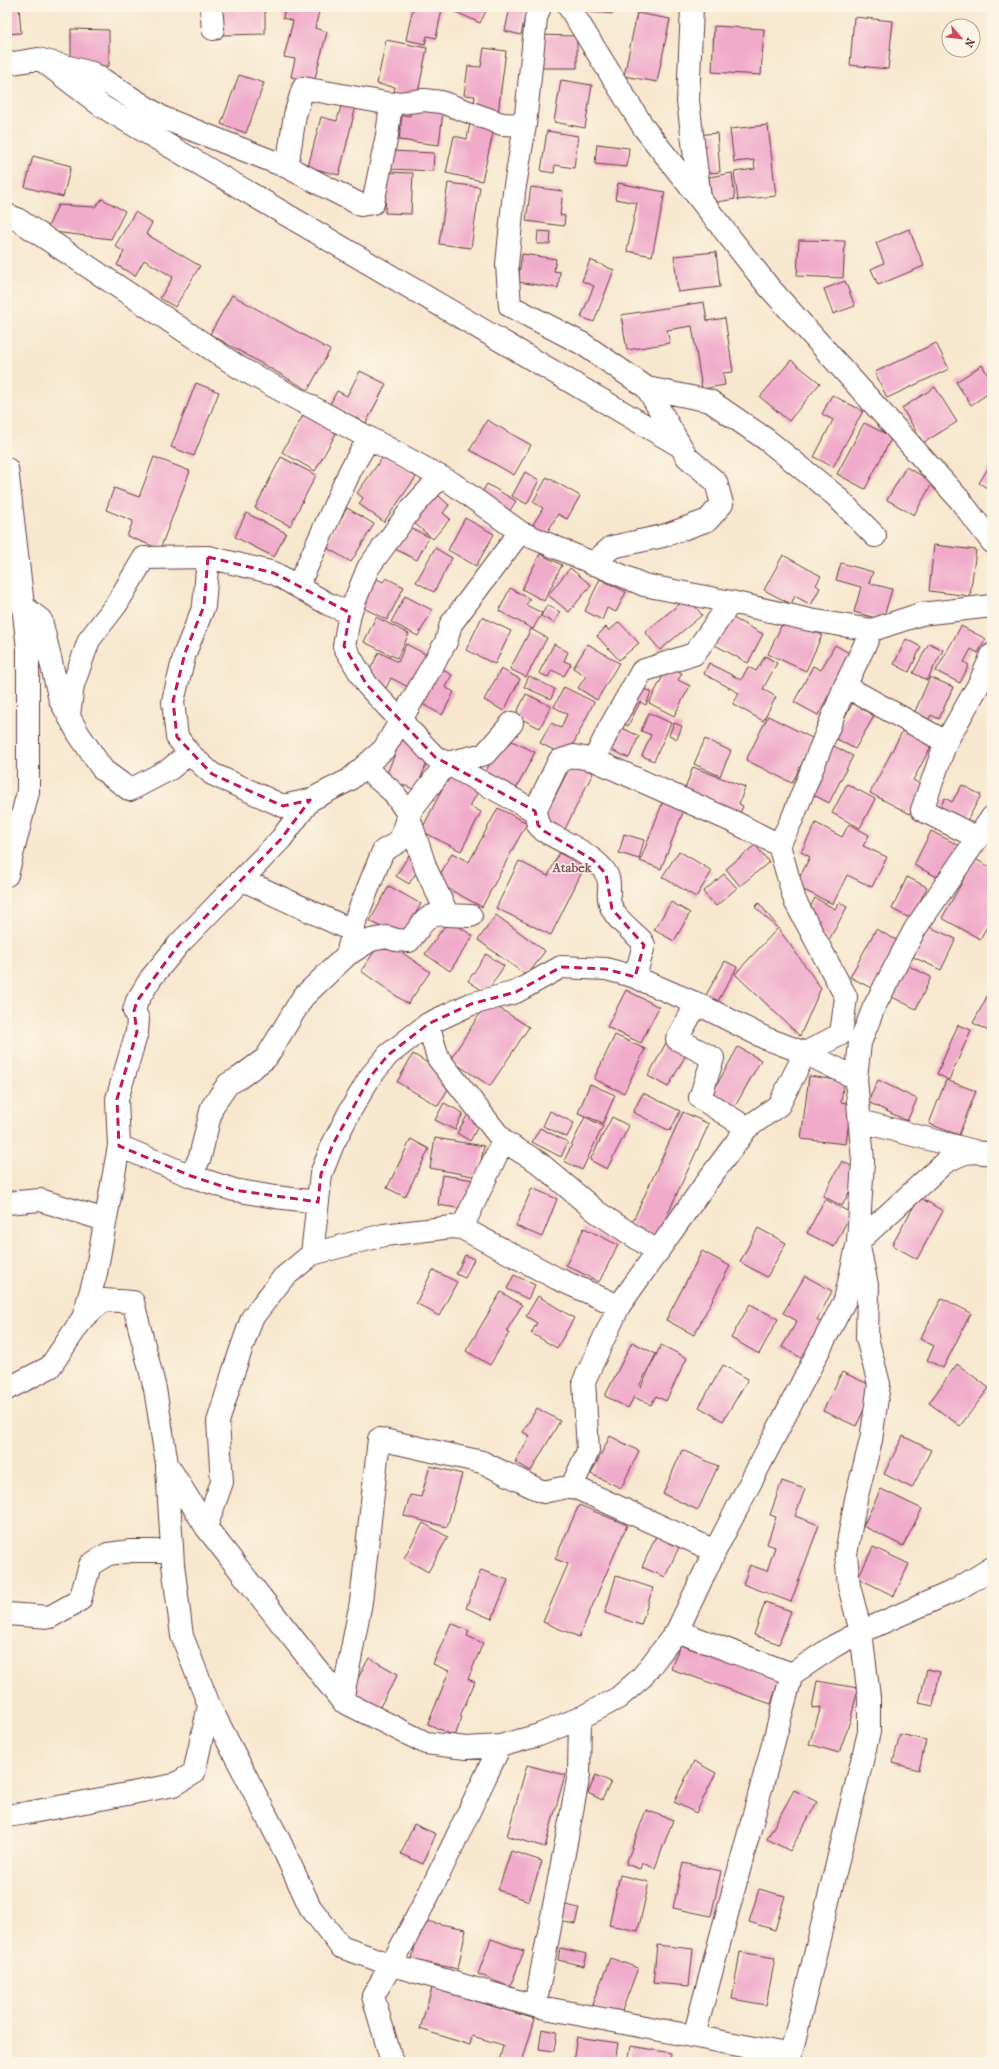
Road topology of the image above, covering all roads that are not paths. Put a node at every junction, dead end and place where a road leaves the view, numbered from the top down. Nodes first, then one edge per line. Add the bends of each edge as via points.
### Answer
1 (211, 7) edge
2 (540, 7) edge
3 (569, 7) edge
4 (692, 7) edge
5 (213, 29) dead end
6 (43, 61) junction
7 (7, 64) edge
8 (391, 104) junction
9 (525, 125) junction
10 (287, 167) junction
11 (700, 200) junction
12 (7, 216) edge
13 (647, 388) junction
14 (369, 438) junction
15 (681, 446) junction
16 (7, 469) edge
17 (440, 477) junction
18 (520, 532) junction
19 (875, 536) dead end
20 (992, 542) edge
21 (208, 557) junction
22 (592, 564) junction
23 (298, 586) junction
24 (731, 602) junction
25 (992, 606) edge
26 (24, 607) junction
27 (350, 613) junction
28 (872, 630) junction
29 (992, 655) edge
30 (845, 686) junction
31 (69, 715) junction
32 (400, 720) junction
33 (512, 723) dead end
34 (946, 742) junction
35 (189, 752) junction
36 (594, 760) junction
37 (447, 763) junction
38 (364, 767) junction
39 (310, 800) junction
40 (535, 811) junction
41 (408, 814) junction
42 (992, 817) edge
43 (978, 838) junction
44 (779, 845) junction
45 (7, 875) edge
46 (243, 880) junction
47 (448, 915) junction
48 (471, 916) dead end
49 (353, 931) junction
50 (347, 955) junction
51 (635, 977) junction
52 (846, 997) junction
53 (700, 1005) junction
54 (428, 1024) junction
55 (860, 1044) junction
56 (805, 1053) junction
57 (856, 1078) junction
58 (860, 1121) junction
59 (747, 1128) junction
60 (503, 1141) junction
61 (119, 1146) junction
62 (983, 1152) edge
63 (191, 1176) junction
64 (318, 1202) junction
65 (7, 1203) edge
66 (105, 1220) junction
67 (462, 1228) junction
68 (858, 1242) junction
69 (658, 1252) junction
70 (312, 1254) junction
71 (619, 1306) junction
72 (83, 1318) junction
73 (7, 1389) edge
74 (167, 1464) junction
75 (572, 1486) junction
76 (206, 1527) junction
77 (172, 1551) junction
78 (715, 1551) junction
79 (992, 1568) edge
80 (7, 1614) edge
81 (677, 1631) junction
82 (861, 1632) junction
83 (792, 1674) junction
84 (342, 1701) junction
85 (209, 1706) junction
86 (580, 1718) junction
87 (500, 1746) junction
88 (7, 1814) edge
89 (392, 1965) junction
90 (535, 2006) junction
91 (694, 2036) junction
92 (790, 2058) edge
93 (392, 2062) edge

1 - 5 street
2 - 9 street via 536,18
3 - 11 street via 644,128
4 - 11 street via 688,102
6 - 7 street via 38,59
6 - 10 street via 92,73 164,118
6 - 15 street via 103,107
8 - 9 street via 424,100 441,102 502,124
8 - 10 street via 303,88 295,116
8 - 10 street via 373,203 361,205
9 - 13 street via 514,192 507,265 510,306 582,344
11 - 20 street via 768,286 960,500
12 - 14 street via 17,219 240,368
13 - 15 street
13 - 19 street via 710,401 767,440 830,492
14 - 17 street
14 - 23 street via 351,469
15 - 22 street via 687,457 716,482 722,504 708,520 663,536 612,547
16 - 26 street
17 - 18 street
17 - 27 street via 412,508 368,568
18 - 22 street
18 - 32 street via 451,624 446,642
21 - 23 street via 274,573
21 - 31 street via 144,558 116,606 89,640 73,685
21 - 35 street via 204,606 185,653 173,701 177,737
22 - 24 street via 644,585
23 - 27 street via 328,604
24 - 28 street via 810,620
24 - 36 street via 694,654 642,671
25 - 28 street via 921,614
26 - 31 street via 41,620 60,700
26 - 45 street via 28,648 28,792
27 - 32 street via 344,646 367,685
28 - 30 street
29 - 34 street via 979,684
30 - 34 street
30 - 44 street via 793,817
31 - 35 street via 103,770 130,790 170,769
32 - 37 street via 435,757
32 - 38 street via 384,749
33 - 37 street via 485,754
34 - 43 street via 922,810
35 - 39 street via 212,774 283,806
36 - 40 street via 574,756 559,761
36 - 44 street via 734,822
37 - 40 street
37 - 41 street
38 - 39 street via 349,780
38 - 41 street via 394,793
39 - 46 street via 281,839
40 - 51 street via 538,825 544,831 593,860 606,874 610,884 609,898 612,909 644,945
41 - 47 street via 426,869
41 - 49 street via 400,841 383,851
42 - 43 street
43 - 55 street via 915,928 874,1007
44 - 52 street via 795,901
46 - 49 street
46 - 61 street via 180,944 151,978 137,1001 134,1011 138,1019 137,1032 117,1099
47 - 48 street
47 - 50 street via 437,913 424,920 410,940 387,937 371,940
49 - 50 street
50 - 63 street via 303,997 266,1058 228,1084 212,1107 200,1157
51 - 53 street
51 - 54 street via 606,969 561,967 516,992 471,1004
52 - 55 street
52 - 56 street via 841,1034
53 - 56 street via 765,1038
53 - 59 street via 691,1014 677,1039 714,1058 700,1098
54 - 60 street via 438,1058
54 - 64 street via 388,1055 370,1077 333,1144 321,1174
55 - 57 street
56 - 57 street
56 - 59 street via 779,1105
57 - 58 street
58 - 62 street
58 - 68 street via 863,1161
59 - 69 street
60 - 67 street
60 - 69 street via 538,1162 597,1212
61 - 63 street
61 - 66 street
62 - 68 street via 959,1155 944,1163
63 - 64 street via 234,1190
64 - 70 street
65 - 66 street via 40,1200
66 - 72 street via 96,1273
67 - 70 street via 384,1235
67 - 71 street via 556,1278
68 - 78 street via 845,1300
68 - 82 street via 868,1290 867,1338 879,1384 871,1440 856,1499 846,1554 849,1586
69 - 71 street
70 - 76 street via 283,1278 252,1318 218,1422 222,1482
71 - 75 street via 584,1381 588,1451
72 - 73 street via 50,1367
72 - 74 street via 104,1300 133,1302 155,1389
74 - 76 street
74 - 77 street
75 - 78 street
75 - 84 street via 543,1492 482,1462 379,1439 361,1602
76 - 84 street
77 - 80 street via 108,1554 90,1565 80,1600 50,1617
77 - 85 street via 182,1636
78 - 81 street
79 - 82 street via 956,1590
81 - 83 street
81 - 86 street via 642,1677 618,1698
82 - 83 street via 834,1646
82 - 92 street via 869,1698 869,1732
83 - 91 street
84 - 87 street via 426,1743 466,1748
85 - 88 street via 194,1773 174,1785 27,1813
85 - 89 street via 279,1840 310,1907 341,1947
86 - 87 street via 539,1735
86 - 90 street via 579,1774
87 - 89 street via 437,1879
89 - 90 street
89 - 93 street via 373,1996
90 - 91 street
91 - 92 street

